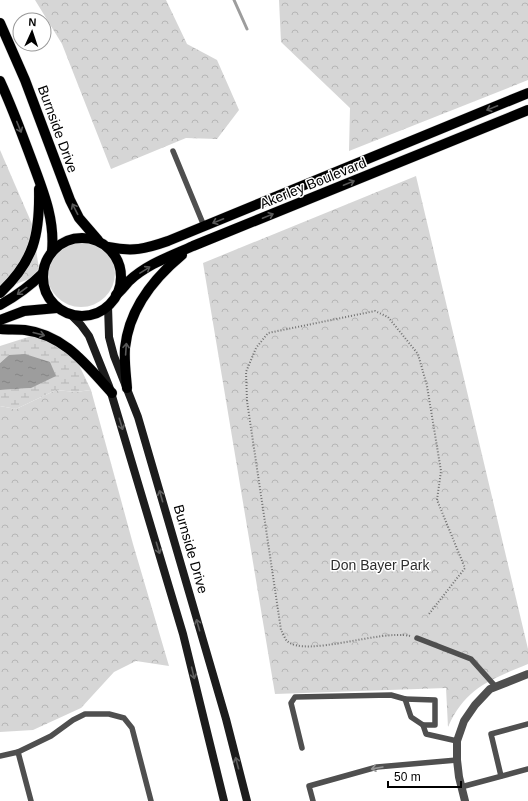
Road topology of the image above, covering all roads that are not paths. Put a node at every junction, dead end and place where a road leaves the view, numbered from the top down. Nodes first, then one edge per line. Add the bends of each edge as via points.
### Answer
1 (0, 23) edge
2 (0, 81) edge
3 (528, 93) edge
4 (528, 110) edge
5 (174, 151) dead end
6 (39, 181) junction
7 (204, 226) junction
8 (98, 240) junction
9 (193, 246) junction
10 (108, 247) junction
11 (52, 251) junction
12 (42, 274) junction
13 (0, 293) edge
14 (116, 295) junction
15 (0, 305) edge
16 (108, 306) junction
17 (57, 308) junction
18 (70, 314) junction
19 (0, 320) edge
20 (0, 329) edge
21 (127, 388) junction
22 (112, 393) junction
23 (417, 638) road end
24 (528, 674) edge
25 (496, 687) junction
26 (405, 698) junction
27 (528, 724) edge
28 (423, 725) junction
29 (458, 741) junction
30 (302, 748) dead end
31 (18, 752) junction
32 (0, 756) edge
33 (458, 760) junction
34 (528, 769) edge
35 (501, 776) junction
36 (461, 786) junction
37 (31, 801) edge
38 (151, 801) edge
39 (224, 801) edge
40 (247, 801) edge
41 (313, 801) edge
42 (465, 801) edge

8 -> 1 main road, Burnside Drive via 88,231 70,200 26,80
2 -> 6 main road
3 -> 7 main road, Akerley Boulevard
9 -> 4 main road, Akerley Boulevard
5 - 7 lane
6 - 11 main road via 52,224
6 - 13 main road via 40,218 33,248 19,273
7 - 10 main road, Akerley Boulevard via 138,250
8 - 10 main road
8 - 11 main road via 73,238 61,243
14 -> 9 main road, Akerley Boulevard via 143,270
21 -> 9 main road via 125,348 136,311 147,291 164,270
10 - 14 main road via 116,257 120,269 121,282
11 - 12 main road via 45,262
12 -> 15 main road via 23,291
12 - 17 main road via 48,298
14 - 16 main road
16 - 18 main road via 96,313 83,316
16 - 21 main road, Burnside Drive via 109,337
17 - 18 main road
17 - 19 main road via 24,311
18 - 22 main road via 89,336
20 -> 22 main road via 26,330 48,336 69,348
40 -> 21 main road, Burnside Drive via 224,712 138,417
22 -> 39 main road via 184,634
23 - 25 lane via 472,658
24 - 25 street
25 - 29 street via 490,689 475,705 464,721
26 - 28 lane via 411,716
26 - 28 lane via 435,700 435,725
26 - 30 lane via 391,695 295,697 291,703
27 - 35 lane via 491,734
28 - 29 lane via 426,734
29 - 33 street
31 - 32 lane
31 - 37 lane
31 - 38 lane via 51,736 72,720 85,714 109,714 124,718 132,728
33 - 36 street
33 -> 41 lane via 377,767 309,786
34 - 35 lane
35 - 36 lane
36 - 42 street

